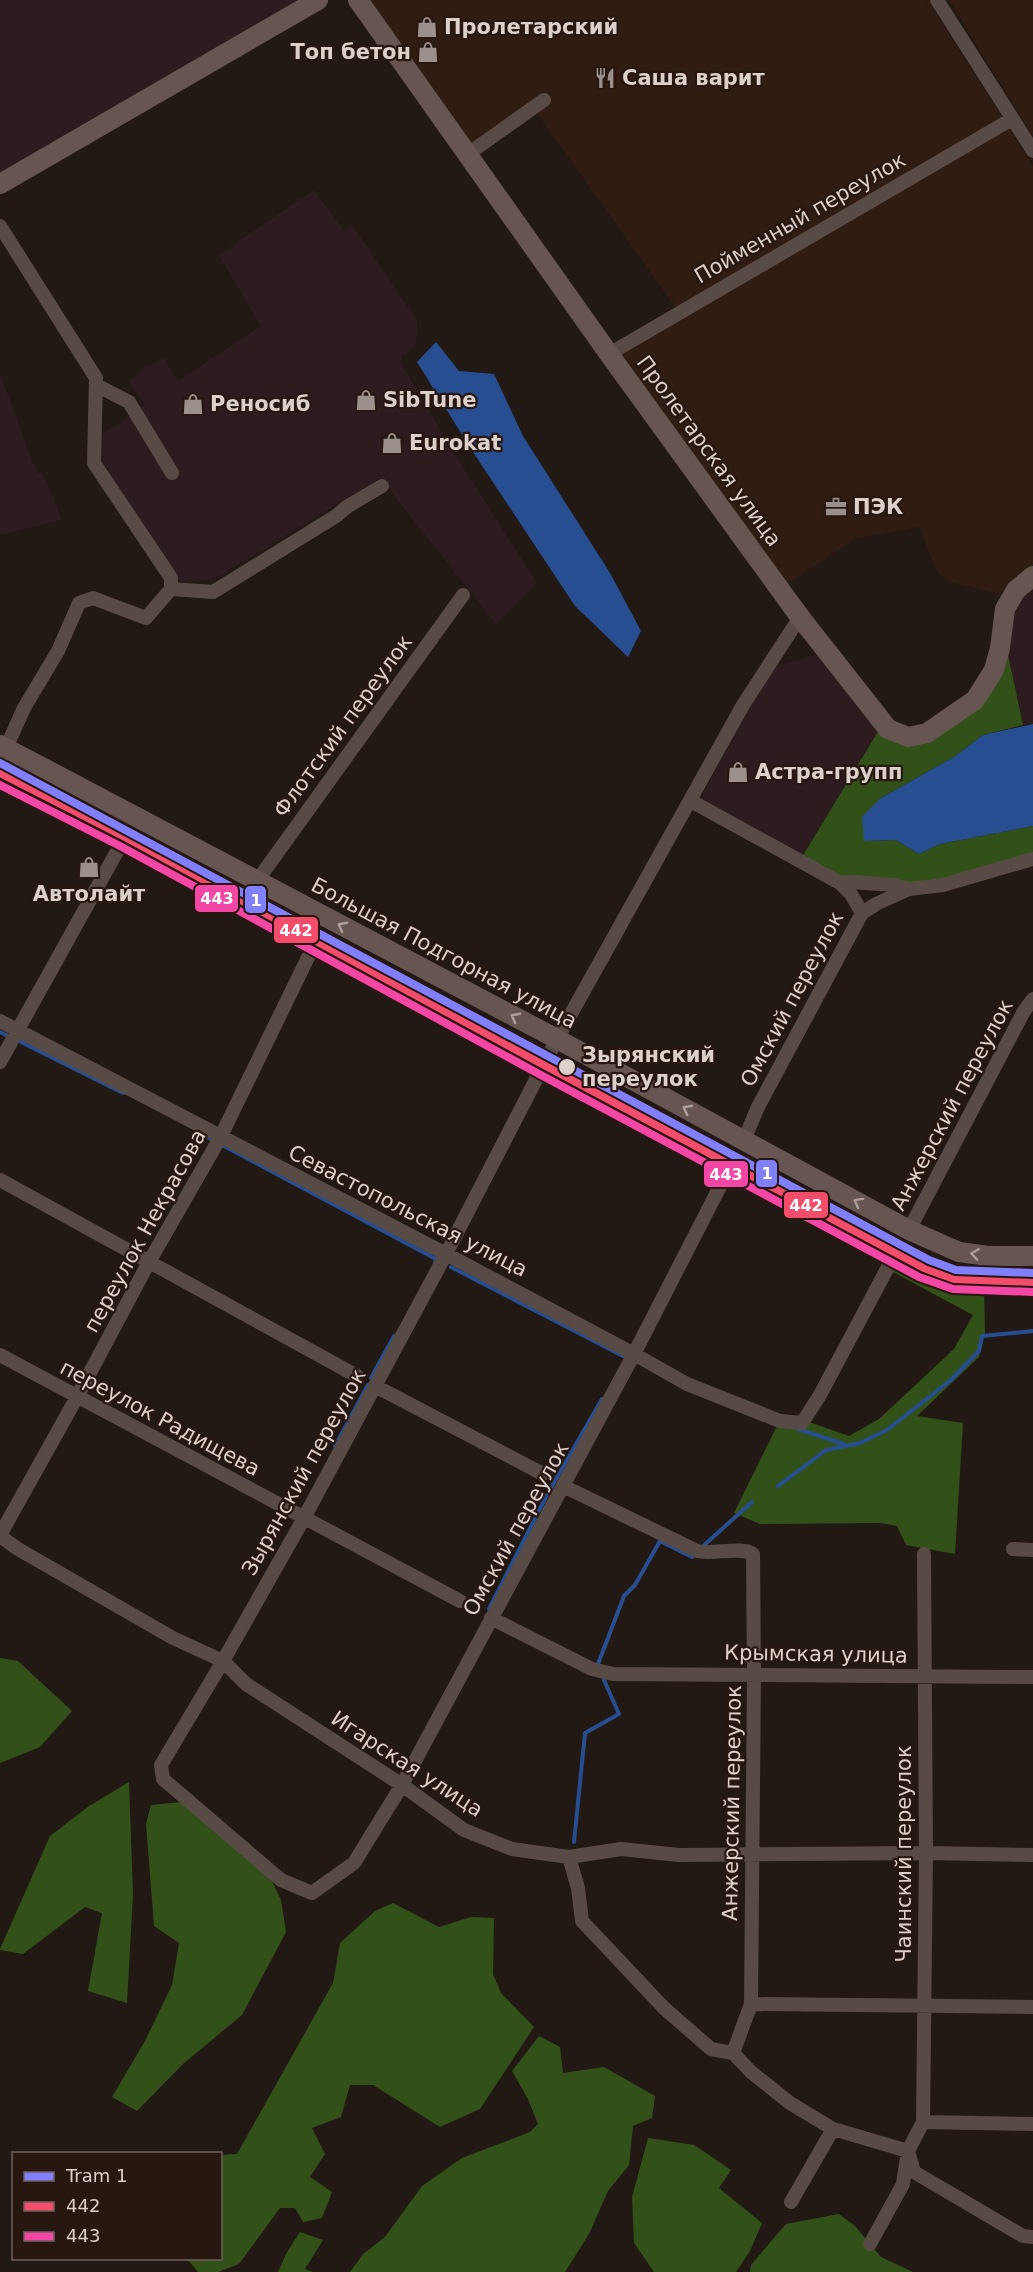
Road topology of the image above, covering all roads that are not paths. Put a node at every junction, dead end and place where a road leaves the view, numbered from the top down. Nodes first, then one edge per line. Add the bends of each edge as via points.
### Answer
1 (318, 0) edge
2 (358, 0) edge
3 (937, 0) edge
4 (544, 100) dead end
5 (1012, 119) junction
6 (1033, 151) edge
7 (468, 154) junction
8 (0, 184) edge
9 (0, 226) edge
10 (609, 354) junction
11 (96, 385) junction
12 (172, 473) dead end
13 (382, 486) dead end
14 (1033, 576) edge
15 (171, 589) junction
16 (464, 595) dead end
17 (800, 617) junction
18 (2, 751) edge
19 (0, 773) edge
20 (691, 801) junction
21 (125, 837) junction
22 (1033, 859) edge
23 (257, 881) junction
24 (840, 883) junction
25 (909, 889) junction
26 (862, 913) junction
27 (316, 941) junction
28 (1033, 999) edge
29 (0, 1021) edge
30 (18, 1030) junction
31 (557, 1039) junction
32 (0, 1062) edge
33 (544, 1065) junction
34 (220, 1138) junction
35 (744, 1140) junction
36 (731, 1165) junction
37 (0, 1180) edge
38 (909, 1230) junction
39 (896, 1252) junction
40 (446, 1254) junction
41 (1033, 1256) edge
42 (149, 1262) junction
43 (1033, 1282) edge
44 (634, 1354) junction
45 (0, 1355) edge
46 (357, 1376) dead end
47 (375, 1386) junction
48 (77, 1397) junction
49 (543, 1474) dead end
50 (563, 1486) junction
51 (304, 1518) junction
52 (0, 1536) edge
53 (1013, 1549) dead end
54 (1033, 1550) edge
55 (924, 1554) dead end
56 (460, 1601) dead end
57 (491, 1618) junction
58 (224, 1661) junction
59 (754, 1674) junction
60 (926, 1676) junction
61 (1033, 1677) edge
62 (402, 1785) junction
63 (926, 1853) junction
64 (752, 1854) junction
65 (1033, 1855) edge
66 (569, 1857) junction
67 (312, 1893) joint
68 (751, 2004) junction
69 (925, 2005) junction
70 (1033, 2007) edge
71 (733, 2053) junction
72 (923, 2122) junction
73 (1033, 2124) edge
74 (833, 2129) junction
75 (908, 2151) junction
76 (791, 2202) dead end
77 (1033, 2237) edge
78 (870, 2244) dead end

1 - 8 main road
2 - 7 main road, Пролетарская улица
3 - 5 street
4 - 7 street
5 - 6 street
5 - 10 street, Пойменный переулок
7 - 10 main road, Пролетарская улица
9 - 11 street via 96,378
10 - 17 main road, Пролетарская улица
11 - 12 street via 129,402
11 - 15 street via 94,463 171,578
13 - 15 street via 213,592
14 - 17 main road, Пролетарская улица via 1016,590 1005,609 994,670 975,700 927,732 908,737 888,729
15 - 18 street via 146,618 93,598 79,603 58,651
16 - 23 street, Флотский переулок
17 - 20 street, Зырянский переулок via 743,705
18 - 23 main road, Большая Подгорная улица
19 - 21 main road
20 - 24 street
20 - 31 street, Зырянский переулок
21 - 27 main road
21 - 30 street
22 - 25 street via 944,885
31 -> 23 main road, Большая Подгорная улица
24 - 25 street
24 - 26 street, Омский переулок
25 - 26 street
26 - 35 street, Омский переулок
27 - 33 main road
27 - 34 street, переулок Некрасова
28 - 38 street, Анжерский переулок
29 - 30 street, Севастопольская улица
30 - 32 street
30 - 34 street, Севастопольская улица
31 - 33 street, Зырянский переулок
35 -> 31 main road, Большая Подгорная улица
33 - 36 main road
33 - 40 street, Зырянский переулок
34 - 40 street, Севастопольская улица
34 - 42 street, переулок Некрасова
38 -> 35 main road, Большая Подгорная улица
36 - 39 main road
36 - 44 street, Омский переулок
37 - 42 street
41 -> 38 main road, Большая Подгорная улица via 959,1252
39 - 43 main road via 954,1279
39 - 44 street, Севастопольская улица via 802,1423 780,1421 687,1384
40 - 44 street, Севастопольская улица
40 - 47 street, Зырянский переулок
42 - 46 street
42 - 48 street, переулок Некрасова
44 - 50 street, Омский переулок
45 - 48 street, переулок Радищева
47 - 49 street
47 - 51 street, Зырянский переулок
48 - 51 street, переулок Радищева
48 - 52 street, переулок Некрасова
50 - 57 street, Омский переулок
50 - 59 street, Анжерский переулок via 697,1551 751,1551
51 - 56 street, переулок Радищева
51 - 58 street, Зырянский переулок
52 - 58 street, Игарская улица via 172,1638
53 - 54 street
55 - 60 street, Чаинский переулок
57 - 59 street, Крымская улица via 599,1671 613,1674
57 - 62 street, Омский переулок
58 - 62 street, Игарская улица via 246,1684
58 - 67 street, Зырянский переулок via 161,1764 164,1779 281,1880
59 - 60 street, Крымская улица
59 - 64 street, Анжерский переулок
60 - 61 street, Крымская улица
60 - 63 street, Чаинский переулок
62 - 66 street, Игарская улица via 464,1830 512,1850
62 - 67 street, Омский переулок via 354,1863
63 - 64 street, Игарская улица
63 - 65 street, Игарская улица
63 - 69 street, Чаинский переулок
64 - 66 street, Игарская улица via 679,1855 621,1849
64 - 68 street, Анжерский переулок
66 - 71 street via 582,1921 664,2008 711,2049
68 - 69 street
68 - 71 street, Анжерский переулок
69 - 70 street
69 - 72 street, Чаинский переулок
71 - 74 street via 790,2103
72 - 73 street
72 - 75 street, Чаинский переулок
74 - 75 street
74 - 76 street
75 - 77 street via 914,2172 1023,2236
75 - 78 street, Чаинский переулок via 903,2184

